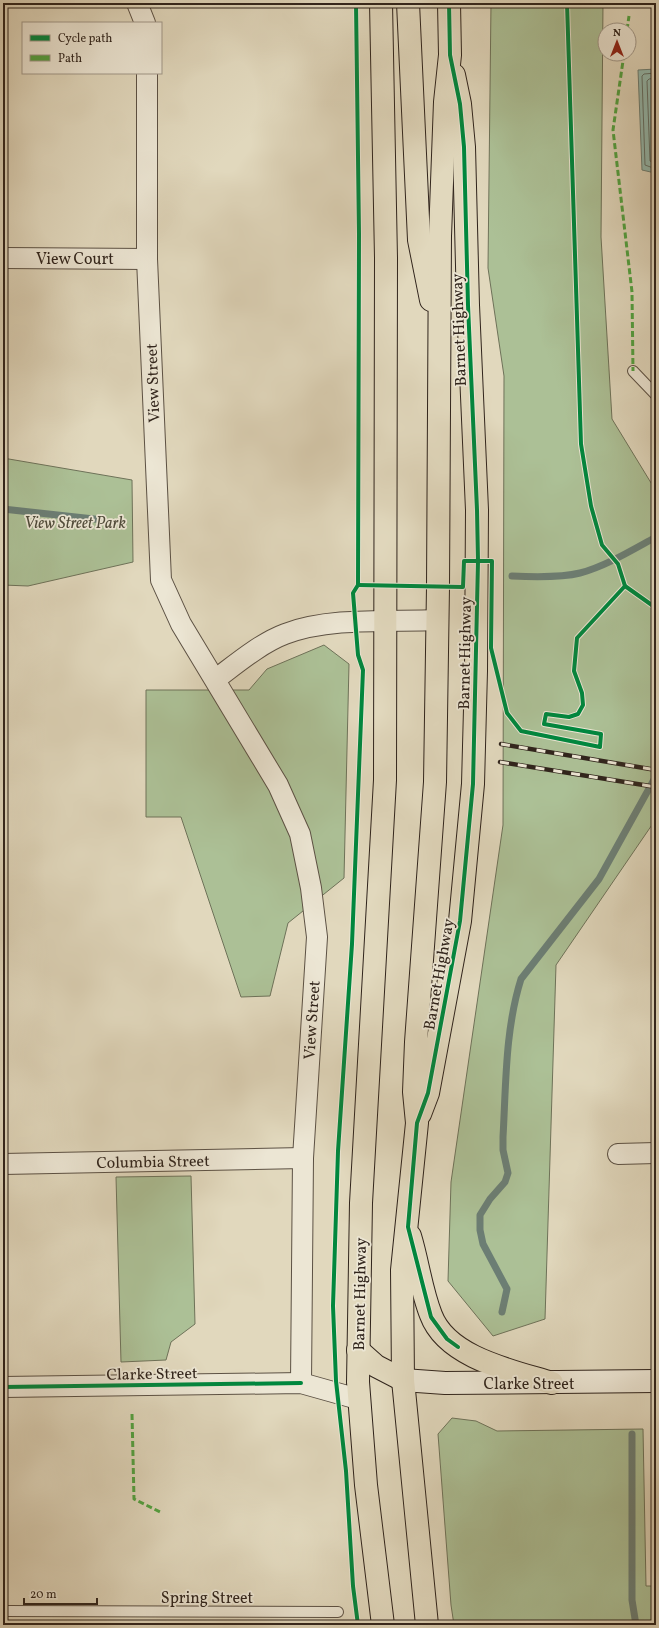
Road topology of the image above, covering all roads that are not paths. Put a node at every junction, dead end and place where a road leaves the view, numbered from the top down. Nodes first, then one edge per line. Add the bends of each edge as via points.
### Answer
1 (137, 3) edge
2 (381, 3) edge
3 (408, 3) edge
4 (449, 3) edge
5 (145, 22) edge
6 (450, 55) junction
7 (147, 74) edge
8 (3, 258) edge
9 (147, 259) junction
10 (439, 332) junction
11 (632, 371) dead end
12 (656, 395) edge
13 (437, 620) junction
14 (386, 622) junction
15 (216, 679) junction
16 (417, 1123) junction
17 (656, 1153) edge
18 (618, 1154) dead end
19 (302, 1158) junction
20 (3, 1164) edge
21 (408, 1227) junction
22 (358, 1350) junction
23 (403, 1380) junction
24 (656, 1381) edge
25 (302, 1383) junction
26 (552, 1383) junction
27 (3, 1387) edge
28 (358, 1399) junction
29 (3, 1611) edge
30 (338, 1612) dead end
31 (383, 1625) edge
32 (427, 1625) edge

1 - 5 street
2 - 14 main road, Barnet Highway via 386,258
3 - 10 main road via 419,240
4 - 6 main road, Barnet Highway
6 - 10 main road, Barnet Highway via 445,102
6 - 16 main road, Barnet Highway via 460,104 464,147 477,510 473,769 460,921 428,1093
7 - 9 street, View Street
8 - 9 street, View Court
9 - 15 street, View Street via 161,580 181,624
10 - 13 main road, Barnet Highway
11 - 12 lane
13 - 14 street
13 - 16 main road, Barnet Highway via 434,782 414,1092
14 - 15 street via 319,625 284,634 244,658
14 - 22 main road, Barnet Highway via 385,780 361,1203
15 - 19 street, View Street via 278,785 300,834 311,888 317,937
16 - 21 main road, Barnet Highway
17 - 18 street
19 - 20 street, Columbia Street
19 - 25 street, View Street
21 - 23 main road, Barnet Highway via 402,1270
21 - 26 main road via 431,1317 446,1339 481,1360
22 - 23 main road via 388,1374
22 - 28 main road, Barnet Highway
23 - 26 main road, Clarke Street via 445,1383
23 - 32 main road, Barnet Highway
24 - 26 main road, Clarke Street
25 - 27 street, Clarke Street
25 - 28 street, Clarke Street
28 - 31 main road, Barnet Highway
29 - 30 lane, Spring Street

